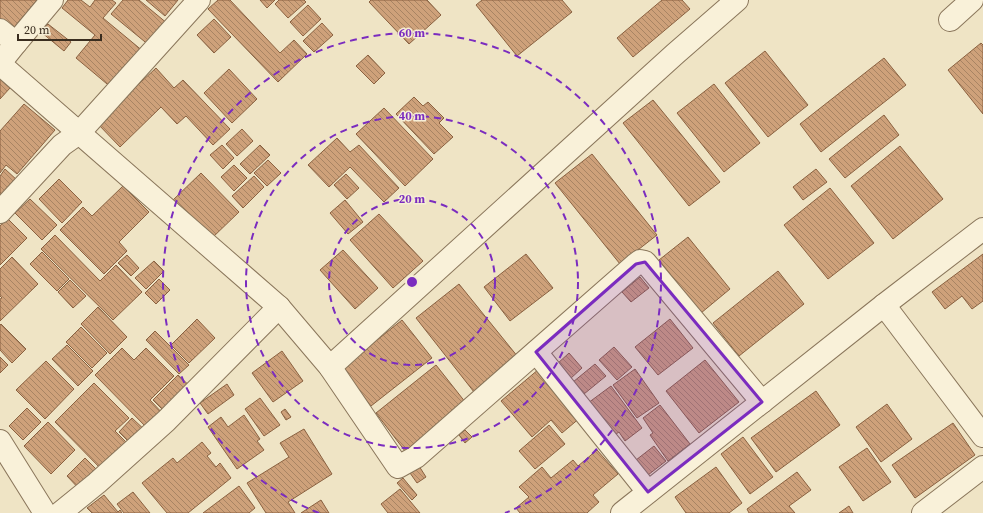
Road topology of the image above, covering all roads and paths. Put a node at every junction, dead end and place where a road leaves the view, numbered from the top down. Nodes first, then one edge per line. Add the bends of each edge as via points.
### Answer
1 (52, 0) edge
2 (199, 0) edge
3 (737, 0) edge
4 (972, 0) edge
5 (950, 20) dead end
6 (8, 36) edge
7 (0, 64) edge
8 (79, 133) junction
9 (0, 212) edge
10 (983, 229) edge
11 (884, 305) junction
12 (279, 307) junction
13 (536, 352) junction
14 (330, 367) junction
15 (762, 402) junction
16 (983, 436) edge
17 (0, 441) edge
18 (983, 467) edge
19 (648, 492) junction
20 (45, 513) edge
21 (60, 513) edge
22 (622, 513) edge
23 (923, 513) edge

1 - 6 street
2 - 8 street
3 - 14 street
4 - 5 street
6 - 7 street
7 - 8 street
8 - 9 street via 62,145
8 - 12 street
10 - 11 street
11 - 15 street
11 - 16 street
12 - 14 street
12 - 21 street via 166,421
13 - 14 street via 416,457 398,467
13 - 15 street via 636,264 640,261 645,262
13 - 19 street
15 - 19 street
17 - 20 street
18 - 23 street
19 - 22 street

